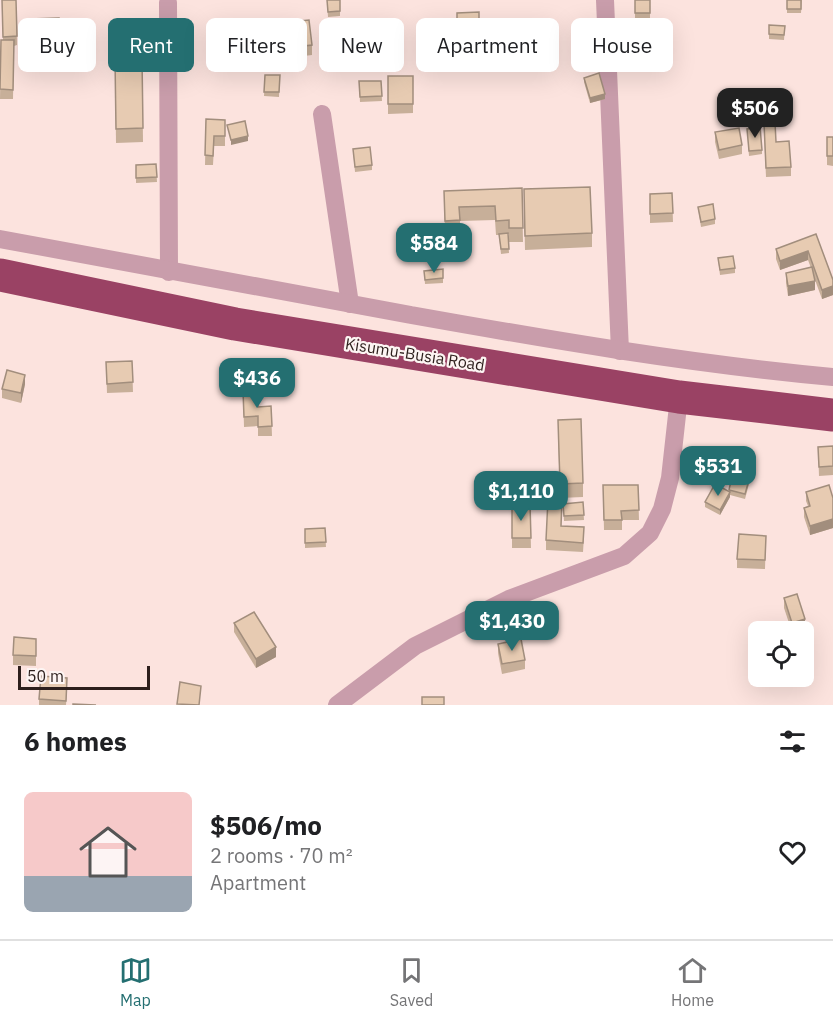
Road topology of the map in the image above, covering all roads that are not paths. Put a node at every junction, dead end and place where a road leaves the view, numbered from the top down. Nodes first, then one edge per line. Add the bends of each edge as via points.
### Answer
1 (605, 0) edge
2 (168, 3) dead end
3 (322, 114) dead end
4 (0, 239) edge
5 (169, 272) junction
6 (0, 275) edge
7 (350, 304) junction
8 (620, 351) junction
9 (833, 377) edge
10 (679, 397) junction
11 (833, 415) edge
12 (337, 705) edge

1 - 8 street
2 - 5 street
3 - 7 street
4 - 5 street
5 - 7 street
6 - 10 highway, Kisumu-Busia Road via 235,324
7 - 8 street
8 - 9 street
10 - 11 highway, Kisumu-Busia Road
10 - 12 street via 670,478 662,509 650,532 624,556 509,599 415,646

